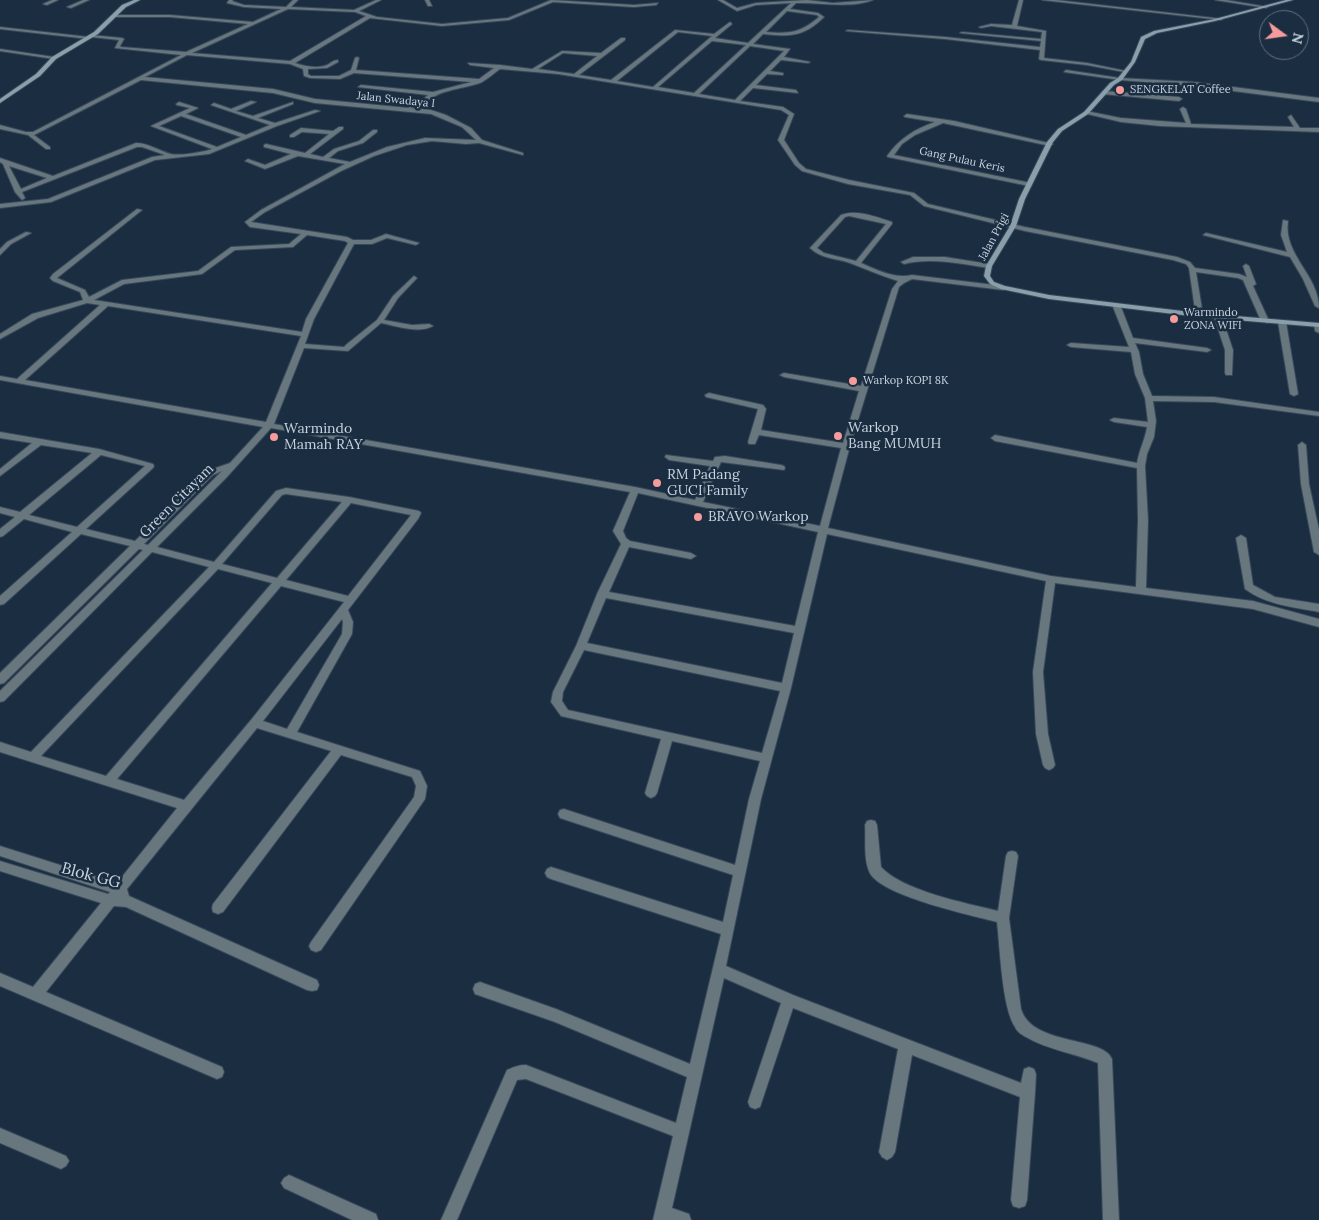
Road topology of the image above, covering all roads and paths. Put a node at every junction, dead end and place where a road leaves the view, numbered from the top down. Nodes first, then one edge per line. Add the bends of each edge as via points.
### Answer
1 (56, 0) edge
2 (87, 0) edge
3 (138, 0) edge
4 (231, 0) edge
5 (296, 0) edge
6 (379, 0) edge
7 (427, 0) edge
8 (720, 0) edge
9 (751, 0) edge
10 (812, 0) edge
11 (871, 0) edge
12 (1021, 0) edge
13 (1044, 0) edge
14 (1217, 0) edge
15 (1291, 0) edge
16 (554, 1) edge
17 (783, 1) edge
18 (846, 1) edge
19 (794, 3) junction
20 (45, 4) dead end
21 (656, 4) dead end
22 (756, 4) junction
23 (430, 5) dead end
24 (244, 6) junction
25 (69, 7) dead end
26 (1266, 7) junction
27 (287, 8) junction
28 (236, 10) dead end
29 (786, 10) junction
30 (355, 11) junction
31 (228, 15) dead end
32 (114, 16) junction
33 (370, 16) junction
34 (220, 19) junction
35 (1221, 19) junction
36 (253, 23) junction
37 (730, 23) dead end
38 (981, 27) dead end
39 (1014, 27) junction
40 (0, 28) edge
41 (848, 31) dead end
42 (763, 33) junction
43 (962, 33) dead end
44 (715, 35) junction
45 (90, 37) junction
46 (624, 39) dead end
47 (711, 39) junction
48 (1042, 40) junction
49 (749, 44) junction
50 (1042, 49) junction
51 (0, 50) edge
52 (188, 53) junction
53 (603, 55) junction
54 (54, 58) junction
55 (357, 58) dead end
56 (780, 58) junction
57 (336, 61) dead end
58 (808, 62) dead end
59 (290, 63) junction
60 (470, 64) dead end
61 (503, 67) junction
62 (305, 68) junction
63 (534, 70) junction
64 (353, 71) junction
65 (1066, 71) dead end
66 (1124, 71) junction
67 (766, 72) junction
68 (781, 74) dead end
69 (574, 76) junction
70 (140, 78) junction
71 (1120, 79) junction
72 (480, 81) junction
73 (612, 82) junction
74 (752, 86) junction
75 (361, 87) dead end
76 (653, 89) junction
77 (796, 92) dead end
78 (1104, 93) junction
79 (434, 94) junction
80 (695, 95) junction
81 (1178, 99) dead end
82 (1319, 100) edge
83 (0, 101) edge
84 (315, 101) junction
85 (737, 101) junction
86 (253, 102) dead end
87 (291, 103) dead end
88 (179, 104) dead end
89 (214, 105) dead end
90 (1183, 109) dead end
91 (231, 110) junction
92 (317, 110) dead end
93 (1086, 113) junction
94 (181, 114) junction
95 (907, 116) dead end
96 (1291, 117) dead end
97 (254, 118) junction
98 (943, 121) junction
99 (275, 125) junction
100 (1190, 125) junction
101 (0, 127) edge
102 (341, 128) dead end
103 (1298, 129) junction
104 (1319, 130) edge
105 (375, 131) dead end
106 (334, 133) junction
107 (30, 134) junction
108 (292, 136) dead end
109 (246, 137) junction
110 (479, 141) junction
111 (1050, 144) junction
112 (266, 146) dead end
113 (48, 148) dead end
114 (217, 149) junction
115 (298, 154) junction
116 (521, 154) dead end
117 (306, 155) junction
118 (170, 156) junction
119 (325, 158) junction
120 (248, 161) dead end
121 (2, 162) edge
122 (349, 163) junction
123 (53, 178) junction
124 (1029, 184) junction
125 (18, 192) junction
126 (27, 204) junction
127 (0, 206) edge
128 (139, 210) dead end
129 (1284, 221) dead end
130 (1013, 226) junction
131 (28, 233) dead end
132 (306, 233) junction
133 (1206, 235) dead end
134 (352, 242) junction
135 (416, 243) dead end
136 (0, 253) edge
137 (1291, 254) junction
138 (904, 262) dead end
139 (858, 263) junction
140 (989, 266) junction
141 (1246, 266) dead end
142 (1193, 270) junction
143 (988, 276) junction
144 (414, 278) dead end
145 (904, 280) junction
146 (964, 284) junction
147 (1003, 288) junction
148 (86, 297) junction
149 (106, 304) junction
150 (1319, 306) edge
151 (1117, 307) junction
152 (1198, 316) junction
153 (1218, 318) junction
154 (380, 321) junction
155 (1268, 321) junction
156 (1282, 322) junction
157 (429, 326) dead end
158 (1318, 327) edge
159 (303, 334) junction
160 (0, 337) edge
161 (1130, 340) junction
162 (1071, 345) dead end
163 (301, 346) junction
164 (1134, 350) junction
165 (1207, 350) dead end
166 (1229, 373) dead end
167 (784, 375) dead end
168 (0, 378) edge
169 (19, 381) junction
170 (863, 389) junction
171 (1294, 394) dead end
172 (709, 395) dead end
173 (1149, 398) junction
174 (1319, 414) edge
175 (1114, 420) dead end
176 (269, 425) junction
177 (1151, 425) junction
178 (756, 432) junction
179 (0, 434) edge
180 (995, 438) dead end
181 (40, 442) junction
182 (752, 442) dead end
183 (1302, 445) dead end
184 (846, 446) junction
185 (98, 452) junction
186 (669, 457) dead end
187 (232, 464) junction
188 (716, 464) junction
189 (1141, 466) junction
190 (781, 468) dead end
191 (0, 473) edge
192 (635, 490) junction
193 (349, 500) junction
194 (698, 504) junction
195 (0, 510) edge
196 (22, 516) junction
197 (81, 530) junction
198 (823, 531) junction
199 (0, 534) edge
200 (1241, 538) dead end
201 (627, 544) junction
202 (137, 545) junction
203 (149, 549) junction
204 (1319, 552) edge
205 (691, 556) dead end
206 (216, 565) junction
207 (1051, 579) junction
208 (279, 581) junction
209 (1141, 590) junction
210 (602, 594) junction
211 (351, 600) junction
212 (0, 602) edge
213 (1319, 608) edge
214 (343, 610) junction
215 (1319, 622) edge
216 (800, 631) junction
217 (581, 646) junction
218 (0, 680) edge
219 (786, 688) junction
220 (0, 698) edge
221 (255, 723) junction
222 (290, 735) junction
223 (668, 736) junction
224 (0, 747) edge
225 (339, 749) junction
226 (33, 757) junction
227 (766, 758) junction
228 (1049, 765) dead end
229 (109, 781) junction
230 (650, 793) dead end
231 (186, 806) junction
232 (564, 814) dead end
233 (871, 825) dead end
234 (0, 851) edge
235 (1012, 856) dead end
236 (0, 866) edge
237 (739, 872) junction
238 (551, 873) dead end
239 (119, 889) junction
240 (110, 900) junction
241 (127, 901) junction
242 (218, 908) dead end
243 (1003, 918) junction
244 (728, 930) junction
245 (316, 946) dead end
246 (719, 969) junction
247 (0, 980) edge
248 (312, 985) dead end
249 (480, 988) dead end
250 (36, 994) junction
251 (789, 1000) junction
252 (906, 1046) junction
253 (217, 1072) dead end
254 (694, 1073) junction
255 (1029, 1074) dead end
256 (1028, 1093) junction
257 (755, 1102) dead end
258 (681, 1132) junction
259 (0, 1135) edge
260 (886, 1152) dead end
261 (61, 1161) dead end
262 (289, 1183) dead end
263 (1019, 1200) dead end
264 (662, 1217) edge
265 (370, 1220) edge
266 (449, 1220) edge
267 (683, 1220) edge
268 (1110, 1220) edge

1 - 20 street
2 - 25 street
3 - 32 street via 124,6
4 - 24 street via 232,4
5 - 27 street
6 - 30 street
7 - 23 street
8 - 22 street via 736,10
9 - 22 street
10 - 18 street via 833,4
10 - 19 street
11 - 18 street
12 - 39 street
13 - 35 street
14 - 26 street
15 - 26 street, Jalan Prigi
16 - 21 street via 634,6
16 - 33 street via 509,19 452,25
17 - 19 street
17 - 22 street
19 - 29 street
24 - 27 street
24 - 28 street
26 - 35 street, Jalan Prigi
27 - 30 street
27 - 36 street
29 - 42 street
29 - 42 street via 822,17 805,32
30 - 33 street
31 - 34 street
32 - 34 street
32 - 45 street
33 - 59 street
34 - 36 street
35 - 66 street, Jalan Prigi via 1148,35
36 - 52 street
37 - 44 street
38 - 39 street
39 - 48 street via 1043,30
40 - 45 street
41 - 50 street
42 - 49 street
43 - 48 street
44 - 47 street
44 - 73 street via 677,31
45 - 52 street via 122,39 118,48
45 - 54 street
46 - 53 street
47 - 49 street
47 - 76 street
48 - 50 street
49 - 56 street via 788,50
49 - 80 street
50 - 66 street via 1040,58 1044,60
51 - 54 street
52 - 59 street
52 - 70 street
53 - 63 street via 562,52
53 - 69 street
54 - 83 street via 38,76
55 - 64 street
56 - 58 street
56 - 67 street
57 - 62 street via 329,66
59 - 62 street
60 - 61 street
61 - 63 street
61 - 72 street
62 - 64 street via 307,76 315,78 340,78
63 - 69 street
64 - 72 street
65 - 71 street
66 - 71 street, Jalan Prigi
67 - 68 street
67 - 74 street
69 - 73 street
70 - 84 street, Jalan Swadaya I via 272,91
70 - 107 street
71 - 78 street, Jalan Prigi
71 - 82 street via 1194,84
72 - 79 street
73 - 76 street
74 - 77 street
74 - 85 street
75 - 79 street
76 - 80 street
78 - 81 street
78 - 93 street, Jalan Prigi
79 - 84 street via 419,106 412,107
80 - 85 street
84 - 110 street, Jalan Swadaya I via 439,114 472,131
85 - 130 street via 792,113 781,140 804,170 912,194 926,205
86 - 91 street
87 - 97 street
88 - 94 street via 195,108
89 - 91 street
90 - 100 street
91 - 97 street
92 - 99 street
93 - 100 street via 1136,122
93 - 111 street, Jalan Prigi via 1060,130
94 - 109 street
94 - 114 street via 154,126
95 - 98 street
96 - 103 street
97 - 99 street
98 - 111 street
98 - 124 street, Gang Pulau Keris via 913,133 890,156
99 - 109 street
100 - 103 street
101 - 107 street
102 - 106 street
103 - 104 street
105 - 119 street via 361,142 336,150
106 - 108 street via 303,130
106 - 117 street
107 - 113 street
109 - 114 street
110 - 116 street
110 - 122 street via 424,140
111 - 124 street, Jalan Prigi
112 - 115 street
114 - 118 street
115 - 117 street
115 - 120 street via 265,167
117 - 119 street
118 - 123 street via 138,145
118 - 126 street via 150,160 49,201
119 - 122 street
121 - 123 street
121 - 125 street
122 - 132 street via 248,222 250,225
123 - 125 street
124 - 130 street, Jalan Prigi
125 - 126 street
126 - 127 street
128 - 148 street via 53,278 78,288
129 - 137 street via 1283,231
130 - 140 street, Jalan Prigi
130 - 142 street via 1175,258 1188,263
131 - 136 street
132 - 134 street
132 - 148 street via 291,246 233,248 200,273 122,282
133 - 137 street
134 - 135 street via 372,242 386,236
134 - 159 street
137 - 150 street
138 - 140 street via 927,258
139 - 139 street via 822,254 813,248 843,216 850,214 890,223
139 - 145 street
140 - 143 street, Jalan Prigi
141 - 155 street
142 - 152 street
142 - 155 street via 1246,279
143 - 146 street
143 - 147 street, Jalan Prigi via 992,283
144 - 154 street via 395,297
145 - 146 street via 912,277
145 - 170 street via 895,289
146 - 147 street
147 - 151 street, Jalan Prigi
148 - 149 street
148 - 160 street via 35,316
149 - 159 street
149 - 169 street
151 - 152 street, Jalan Prigi
151 - 161 street
152 - 153 street, Jalan Prigi
153 - 155 street, Jalan Prigi
153 - 166 street via 1229,350
154 - 157 street via 412,327
154 - 163 street via 345,349
155 - 156 street, Jalan Prigi
156 - 158 street, Jalan Prigi
156 - 171 street
159 - 163 street
161 - 164 street
161 - 165 street
162 - 164 street
163 - 176 street
164 - 173 street
167 - 170 street
168 - 169 street
169 - 176 street
170 - 184 street
172 - 178 street via 760,406
173 - 174 street via 1231,400
173 - 177 street
175 - 177 street
176 - 187 street
176 - 192 street
177 - 189 street
178 - 182 street
178 - 184 street
179 - 181 street
180 - 189 street
181 - 185 street
181 - 191 street
183 - 204 street via 1305,484
184 - 198 street
185 - 196 street
185 - 197 street via 150,466
186 - 188 street
187 - 202 street, Green Citayam via 210,473
187 - 203 street, Green Citayam
188 - 190 street via 718,459 725,458
188 - 194 street
189 - 209 street
192 - 194 street
192 - 201 street via 618,531
193 - 206 street via 286,491 279,493
193 - 208 street
193 - 211 street via 416,514
194 - 198 street
195 - 196 street
196 - 197 street
196 - 199 street
197 - 202 street
197 - 212 street
198 - 207 street
198 - 216 street
200 - 213 street via 1248,587 1280,602
201 - 205 street
201 - 210 street via 621,550
202 - 203 street
202 - 218 street, Green Citayam
203 - 206 street
203 - 220 street, Green Citayam
206 - 208 street
206 - 226 street
207 - 209 street
207 - 228 street via 1038,672 1042,734
208 - 211 street
208 - 229 street
209 - 215 street via 1253,606
210 - 216 street
210 - 217 street
211 - 214 street
214 - 221 street
214 - 222 street via 348,622 346,634
216 - 219 street
217 - 219 street
217 - 223 street via 558,692 556,702 560,710 565,714
219 - 227 street
221 - 222 street
221 - 231 street
222 - 225 street
223 - 227 street
223 - 230 street
224 - 226 street
225 - 242 street
225 - 245 street via 416,774 422,782 422,790 419,799
226 - 229 street
227 - 237 street
229 - 231 street
231 - 239 street
232 - 237 street
233 - 243 street via 874,865 885,880 934,899
234 - 239 street, Blok GG
235 - 243 street
236 - 240 street, Blok GG
237 - 244 street
238 - 244 street
239 - 240 street
239 - 241 street, Blok GG
240 - 241 street, Blok GG
240 - 250 street
241 - 248 street
243 - 268 street via 1018,1021 1035,1035 1105,1059
244 - 246 street
246 - 251 street
246 - 254 street
247 - 250 street
249 - 254 street
250 - 253 street
251 - 252 street
251 - 257 street
252 - 256 street
252 - 260 street
254 - 258 street
255 - 256 street
256 - 263 street
258 - 264 street
258 - 266 street via 526,1072 518,1072 512,1075
259 - 261 street
262 - 265 street
264 - 267 street

